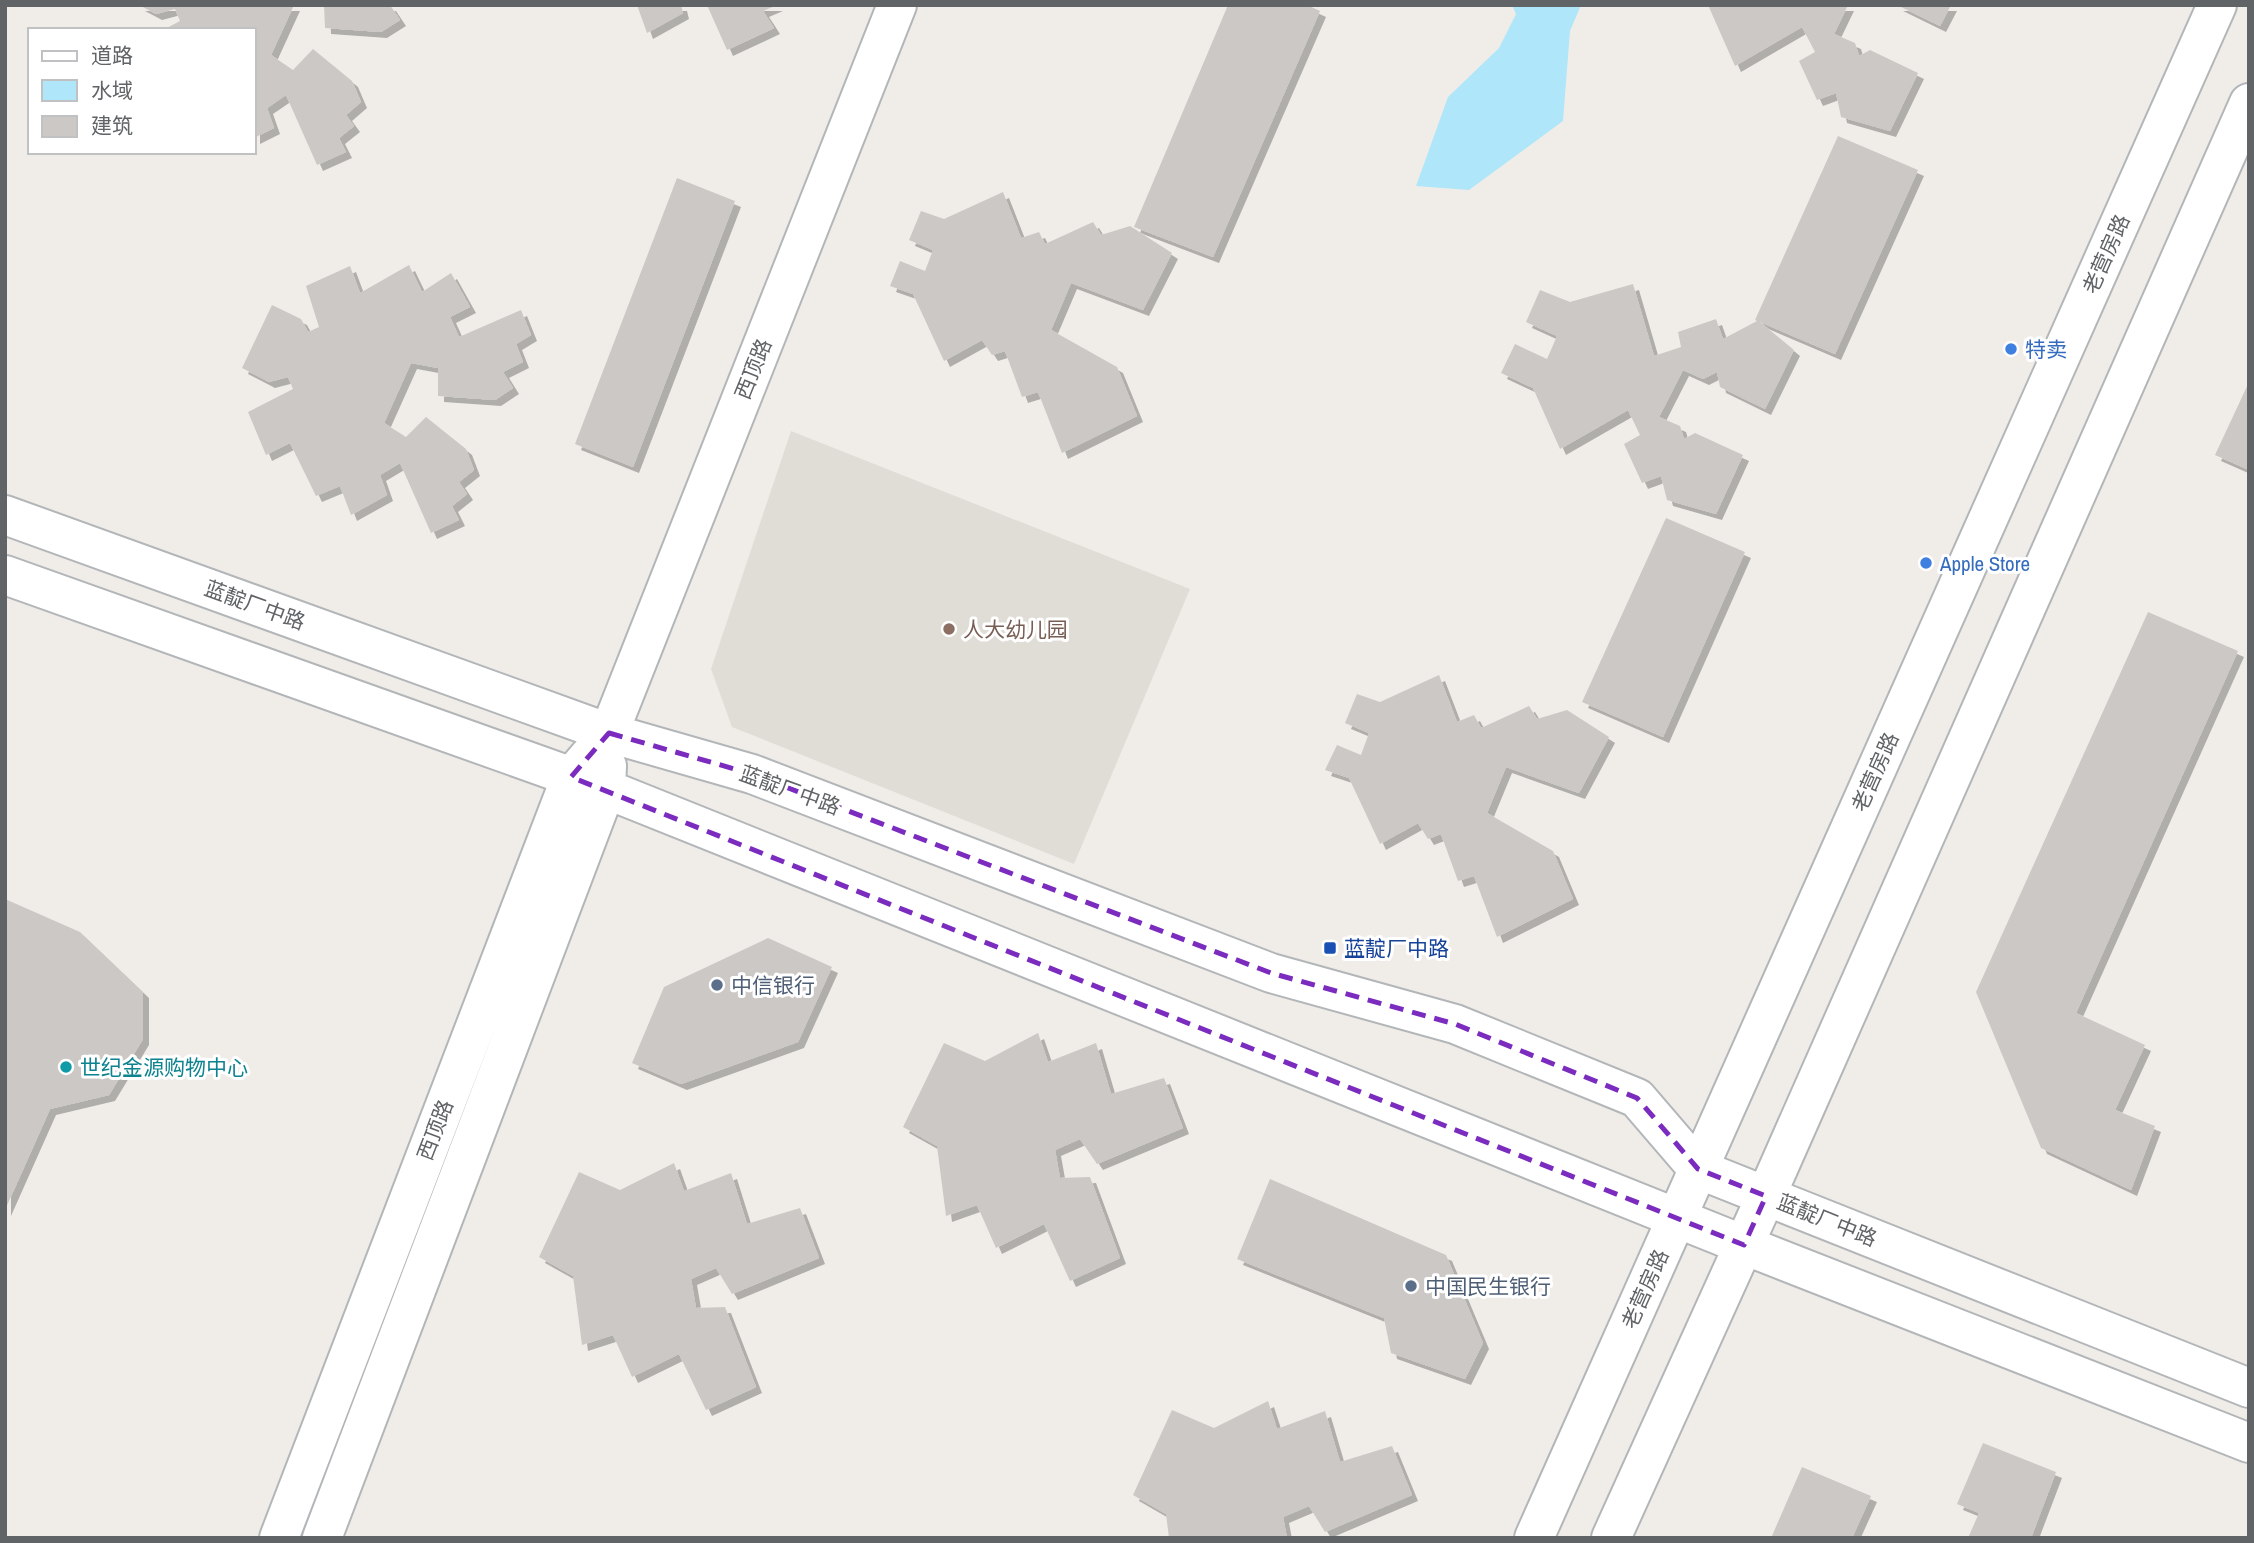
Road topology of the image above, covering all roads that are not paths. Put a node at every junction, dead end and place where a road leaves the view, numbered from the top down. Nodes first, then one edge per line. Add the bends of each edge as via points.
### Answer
1 (897, 5) edge
2 (2217, 5) edge
3 (2249, 103) edge
4 (5, 515) edge
5 (5, 575) edge
6 (609, 733) junction
7 (589, 783) junction
8 (1698, 1169) junction
9 (1766, 1196) junction
10 (1676, 1218) junction
11 (1744, 1245) junction
12 (2249, 1388) edge
13 (2249, 1443) edge
14 (279, 1538) edge
15 (323, 1538) edge
16 (1534, 1538) edge
17 (1611, 1538) edge

1 - 6 street, 西顶路
2 - 8 street, 老营房路
3 - 9 street
4 - 6 street, 蓝靛厂中路
5 - 7 street
6 - 7 street, 西顶路
6 - 8 street, 蓝靛厂中路 via 752,774 1271,973 1455,1024 1637,1098
7 - 10 street
7 - 14 street, 西顶路
7 - 15 street, 西顶路
8 - 9 street, 蓝靛厂中路
8 - 10 street, 老营房路
9 - 11 street
9 - 12 street, 蓝靛厂中路
10 - 11 street
10 - 16 street, 老营房路
11 - 13 street
11 - 17 street

